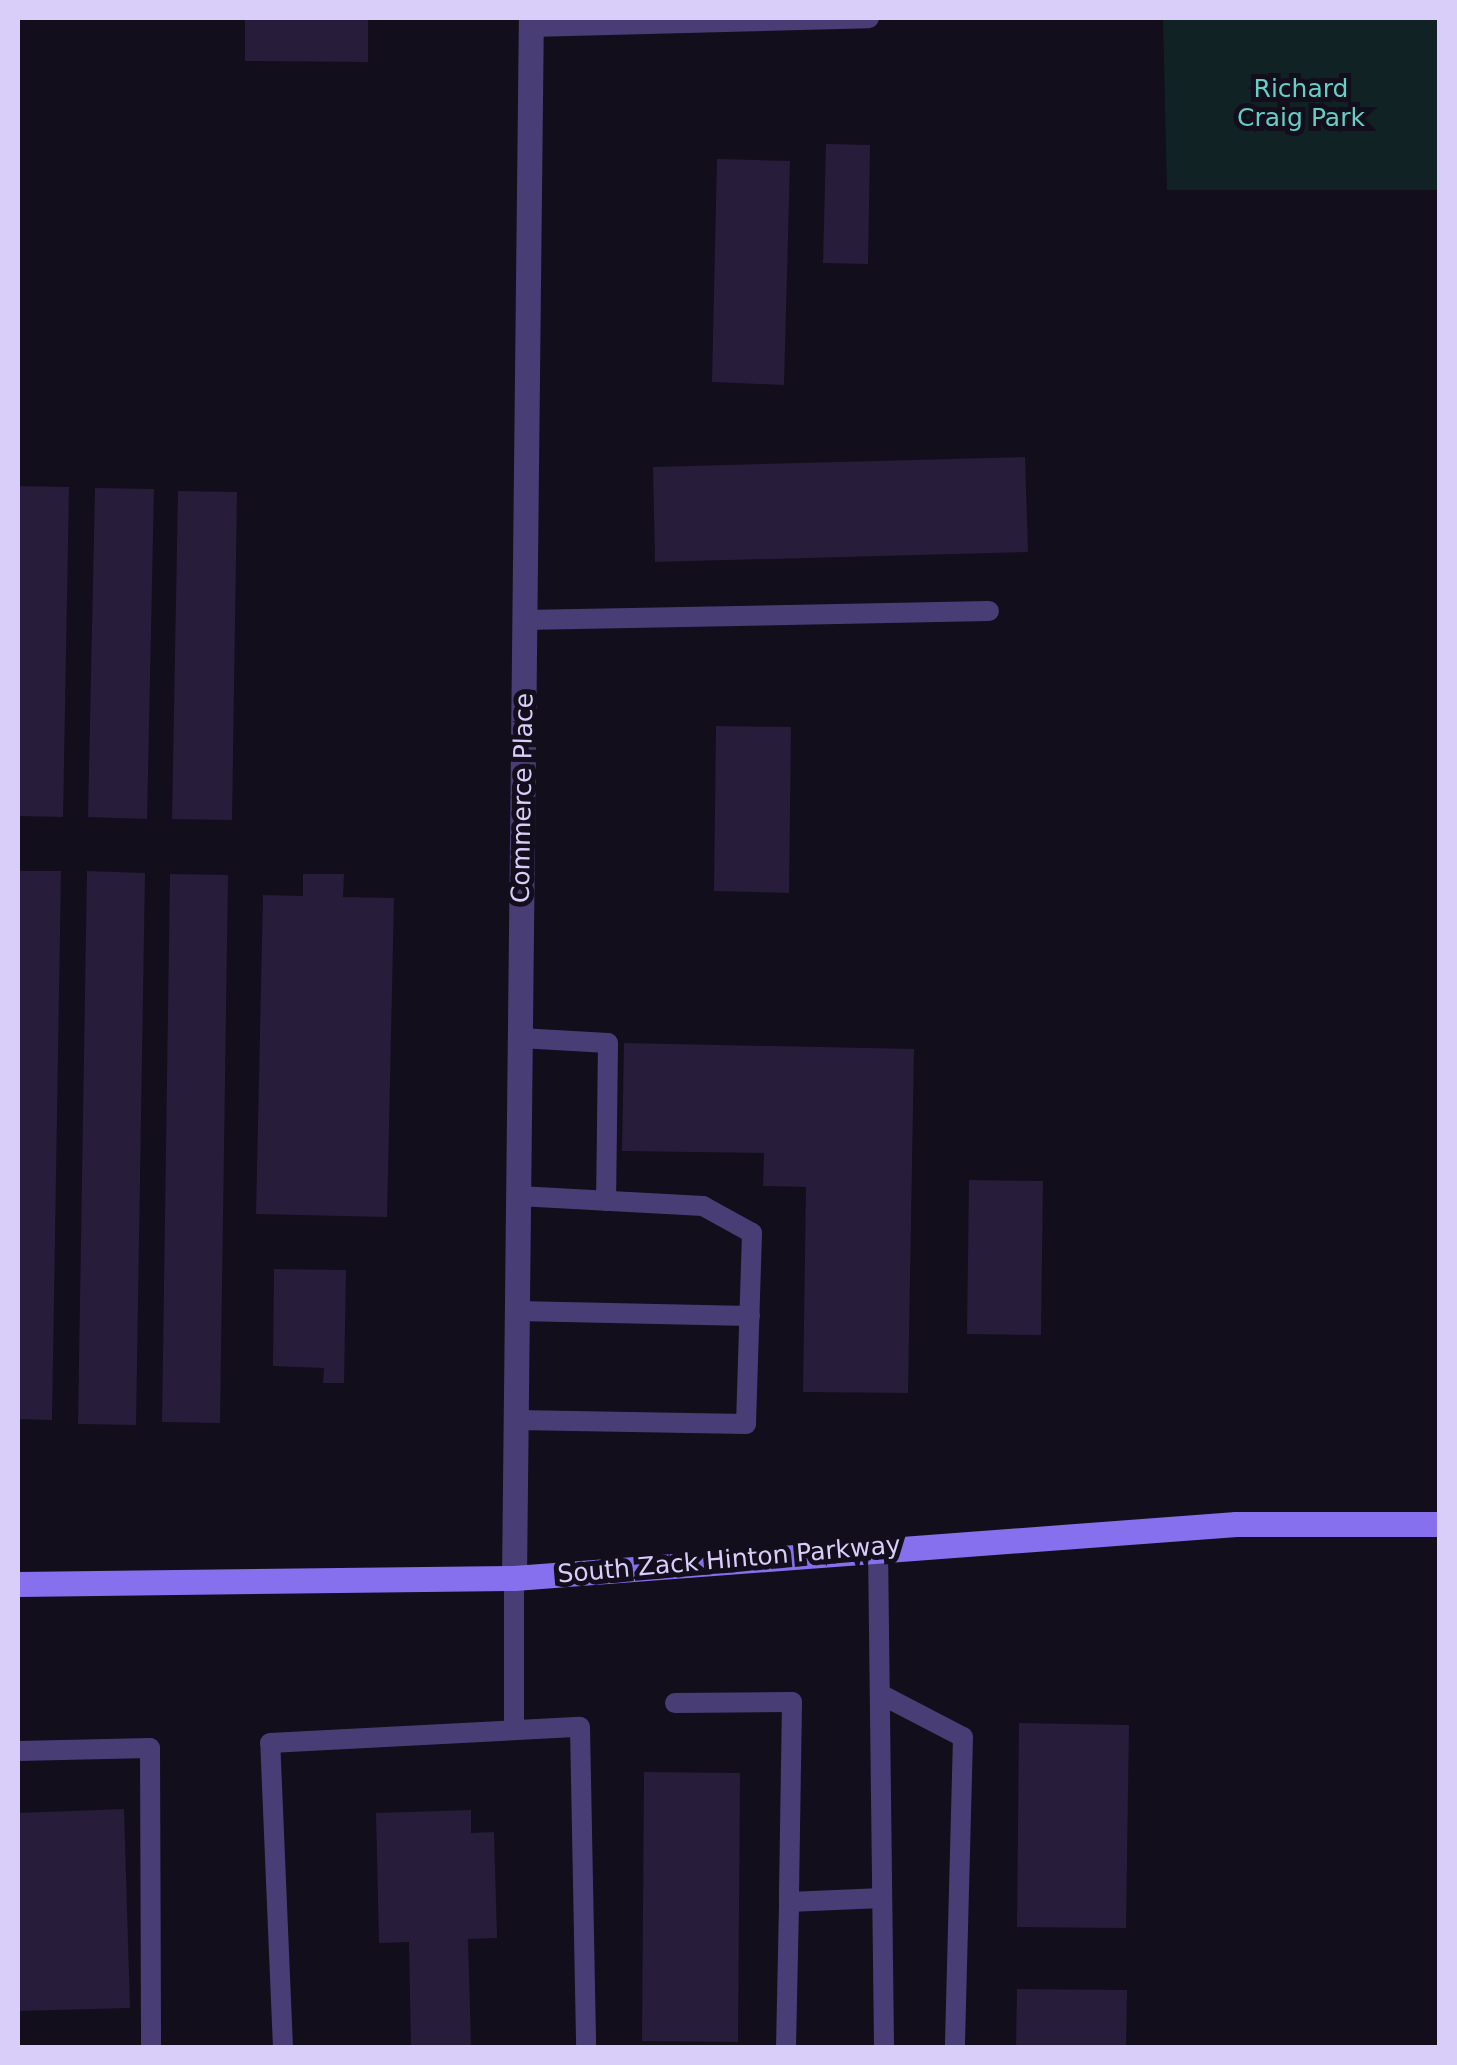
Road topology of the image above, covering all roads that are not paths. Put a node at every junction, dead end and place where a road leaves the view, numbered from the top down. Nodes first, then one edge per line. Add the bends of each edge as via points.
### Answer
1 (870, 18) edge
2 (531, 22) edge
3 (668, 22) edge
4 (989, 611) dead end
5 (524, 620) junction
6 (520, 1038) junction
7 (518, 1196) junction
8 (606, 1200) junction
9 (517, 1311) junction
10 (750, 1316) junction
11 (516, 1420) junction
12 (1440, 1524) edge
13 (878, 1548) junction
14 (514, 1578) junction
15 (18, 1584) edge
16 (880, 1694) junction
17 (675, 1704) dead end
18 (514, 1728) junction
19 (18, 1750) edge
20 (882, 1898) junction
21 (789, 1902) junction
22 (151, 2048) edge
23 (283, 2048) edge
24 (586, 2048) edge
25 (786, 2048) edge
26 (884, 2048) edge
27 (955, 2048) edge

1 - 3 lane
2 - 3 lane
2 - 5 street, Commerce Place
4 - 5 lane
5 - 6 street, Commerce Place
6 - 7 street, Commerce Place
6 - 8 lane via 608,1043
7 - 8 lane
7 - 9 street, Commerce Place
8 - 10 lane via 703,1206 740,1220 752,1234
9 - 10 lane
9 - 11 street, Commerce Place
10 - 11 lane via 746,1424
11 - 14 street, Commerce Place
12 - 13 main road, South Zack Hinton Parkway via 1236,1524
13 - 14 main road, South Zack Hinton Parkway
13 - 16 lane
14 - 15 main road, South Zack Hinton Parkway
14 - 18 lane
16 - 20 lane
16 - 27 lane via 963,1737
17 - 21 lane via 792,1702
18 - 23 lane via 270,1744
18 - 24 lane via 580,1727
19 - 22 lane via 150,1748
20 - 21 lane
20 - 26 lane
21 - 25 lane

